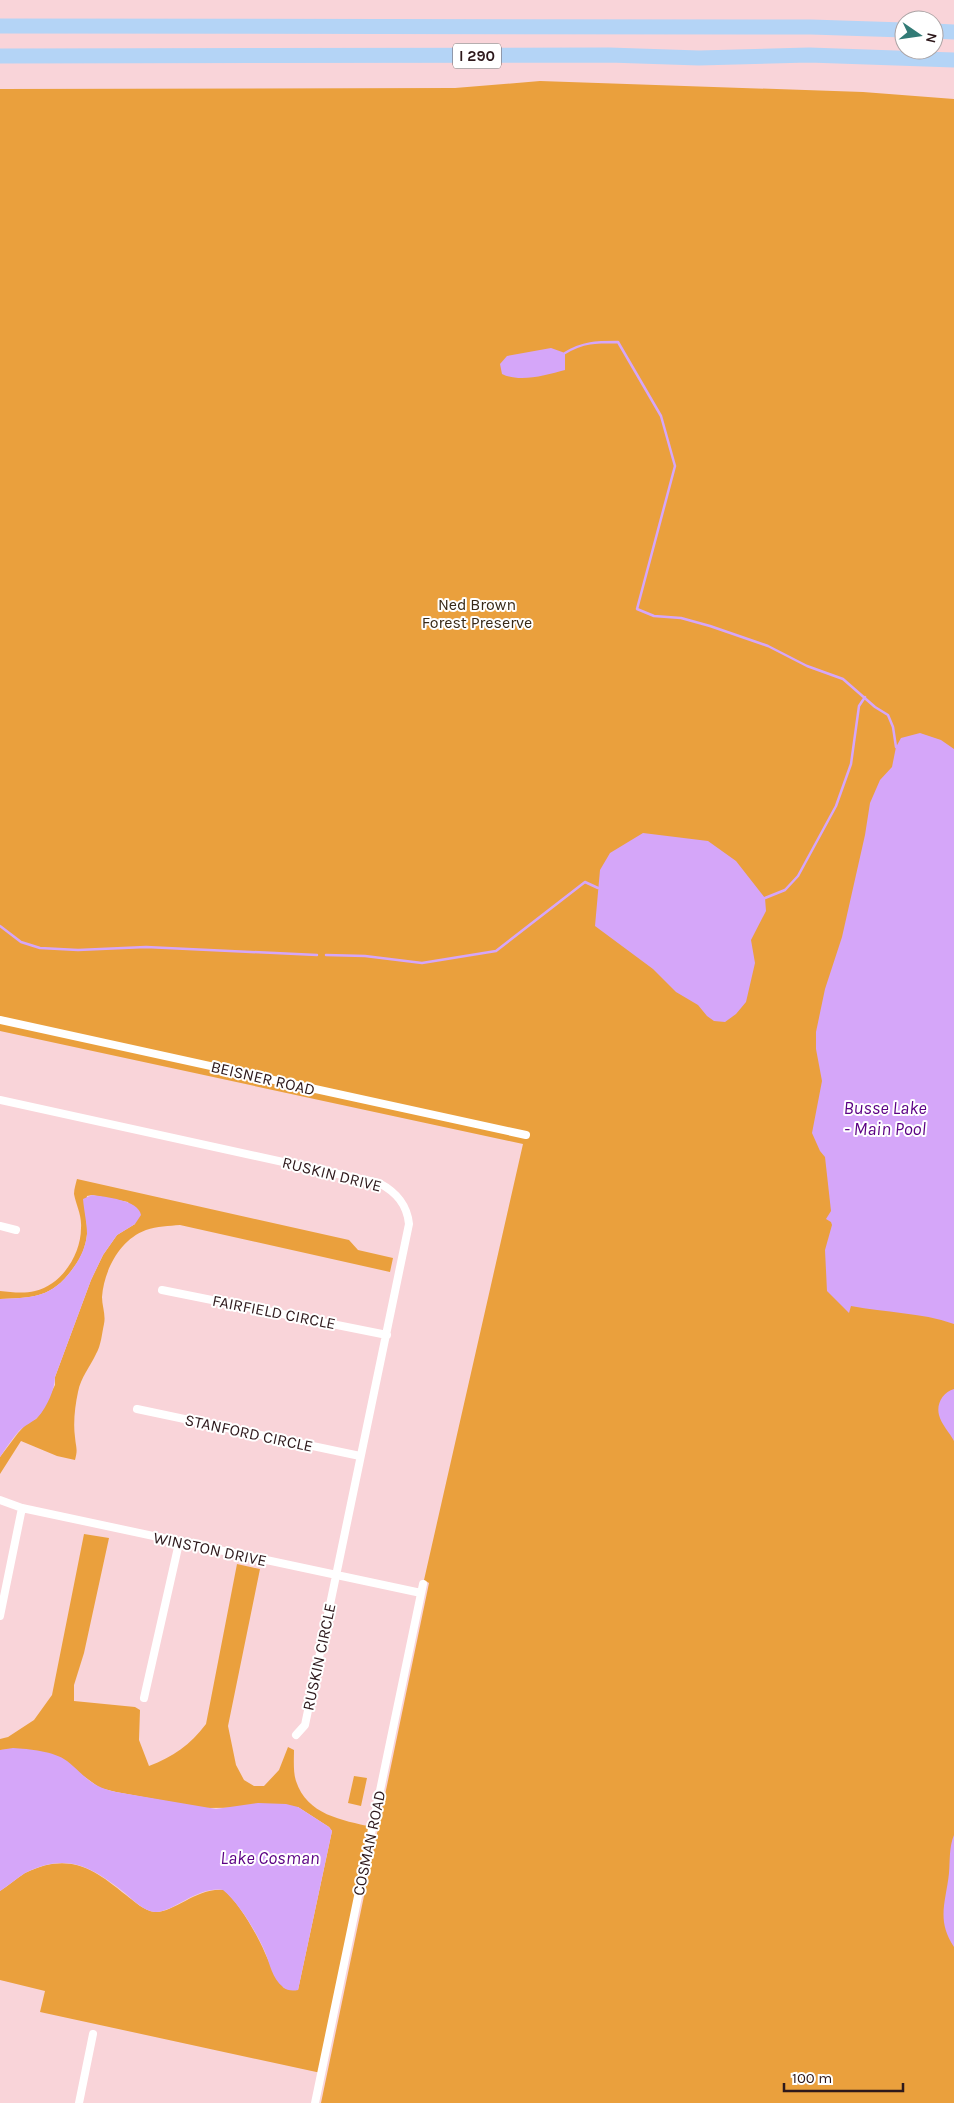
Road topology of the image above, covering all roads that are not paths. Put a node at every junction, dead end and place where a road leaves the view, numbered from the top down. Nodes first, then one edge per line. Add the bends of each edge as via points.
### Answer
1 (0, 26) edge
2 (894, 30) edge
3 (0, 56) edge
4 (954, 60) edge
5 (0, 1020) edge
6 (0, 1100) edge
7 (526, 1136) dead end
8 (0, 1226) edge
9 (16, 1230) dead end
10 (162, 1290) dead end
11 (386, 1335) junction
12 (138, 1410) dead end
13 (360, 1456) junction
14 (0, 1500) edge
15 (22, 1508) junction
16 (179, 1543) junction
17 (336, 1577) junction
18 (423, 1584) dead end
19 (421, 1593) junction
20 (0, 1616) edge
21 (144, 1698) dead end
22 (296, 1735) dead end
23 (93, 2034) dead end
24 (79, 2103) edge
25 (315, 2103) edge

1 - 2 highway, I 290 via 811,26
3 - 4 highway, I 290 via 610,55 699,58 809,55
5 - 7 street, BEISNER ROAD
6 - 11 street, RUSKIN DRIVE via 379,1183 392,1190 408,1212 409,1224
8 - 9 street
10 - 11 street, FAIRFIELD CIRCLE
11 - 13 street, RUSKIN DRIVE
12 - 13 street, STANFORD CIRCLE
13 - 17 street, RUSKIN DRIVE
14 - 15 street, WINSTON DRIVE
15 - 16 street, WINSTON DRIVE
15 - 20 street
16 - 17 street, WINSTON DRIVE
16 - 21 street
17 - 19 street, WINSTON DRIVE
17 - 22 street, RUSKIN CIRCLE via 304,1725
18 - 19 street, COSMAN ROAD
19 - 25 street, COSMAN ROAD
23 - 24 street

